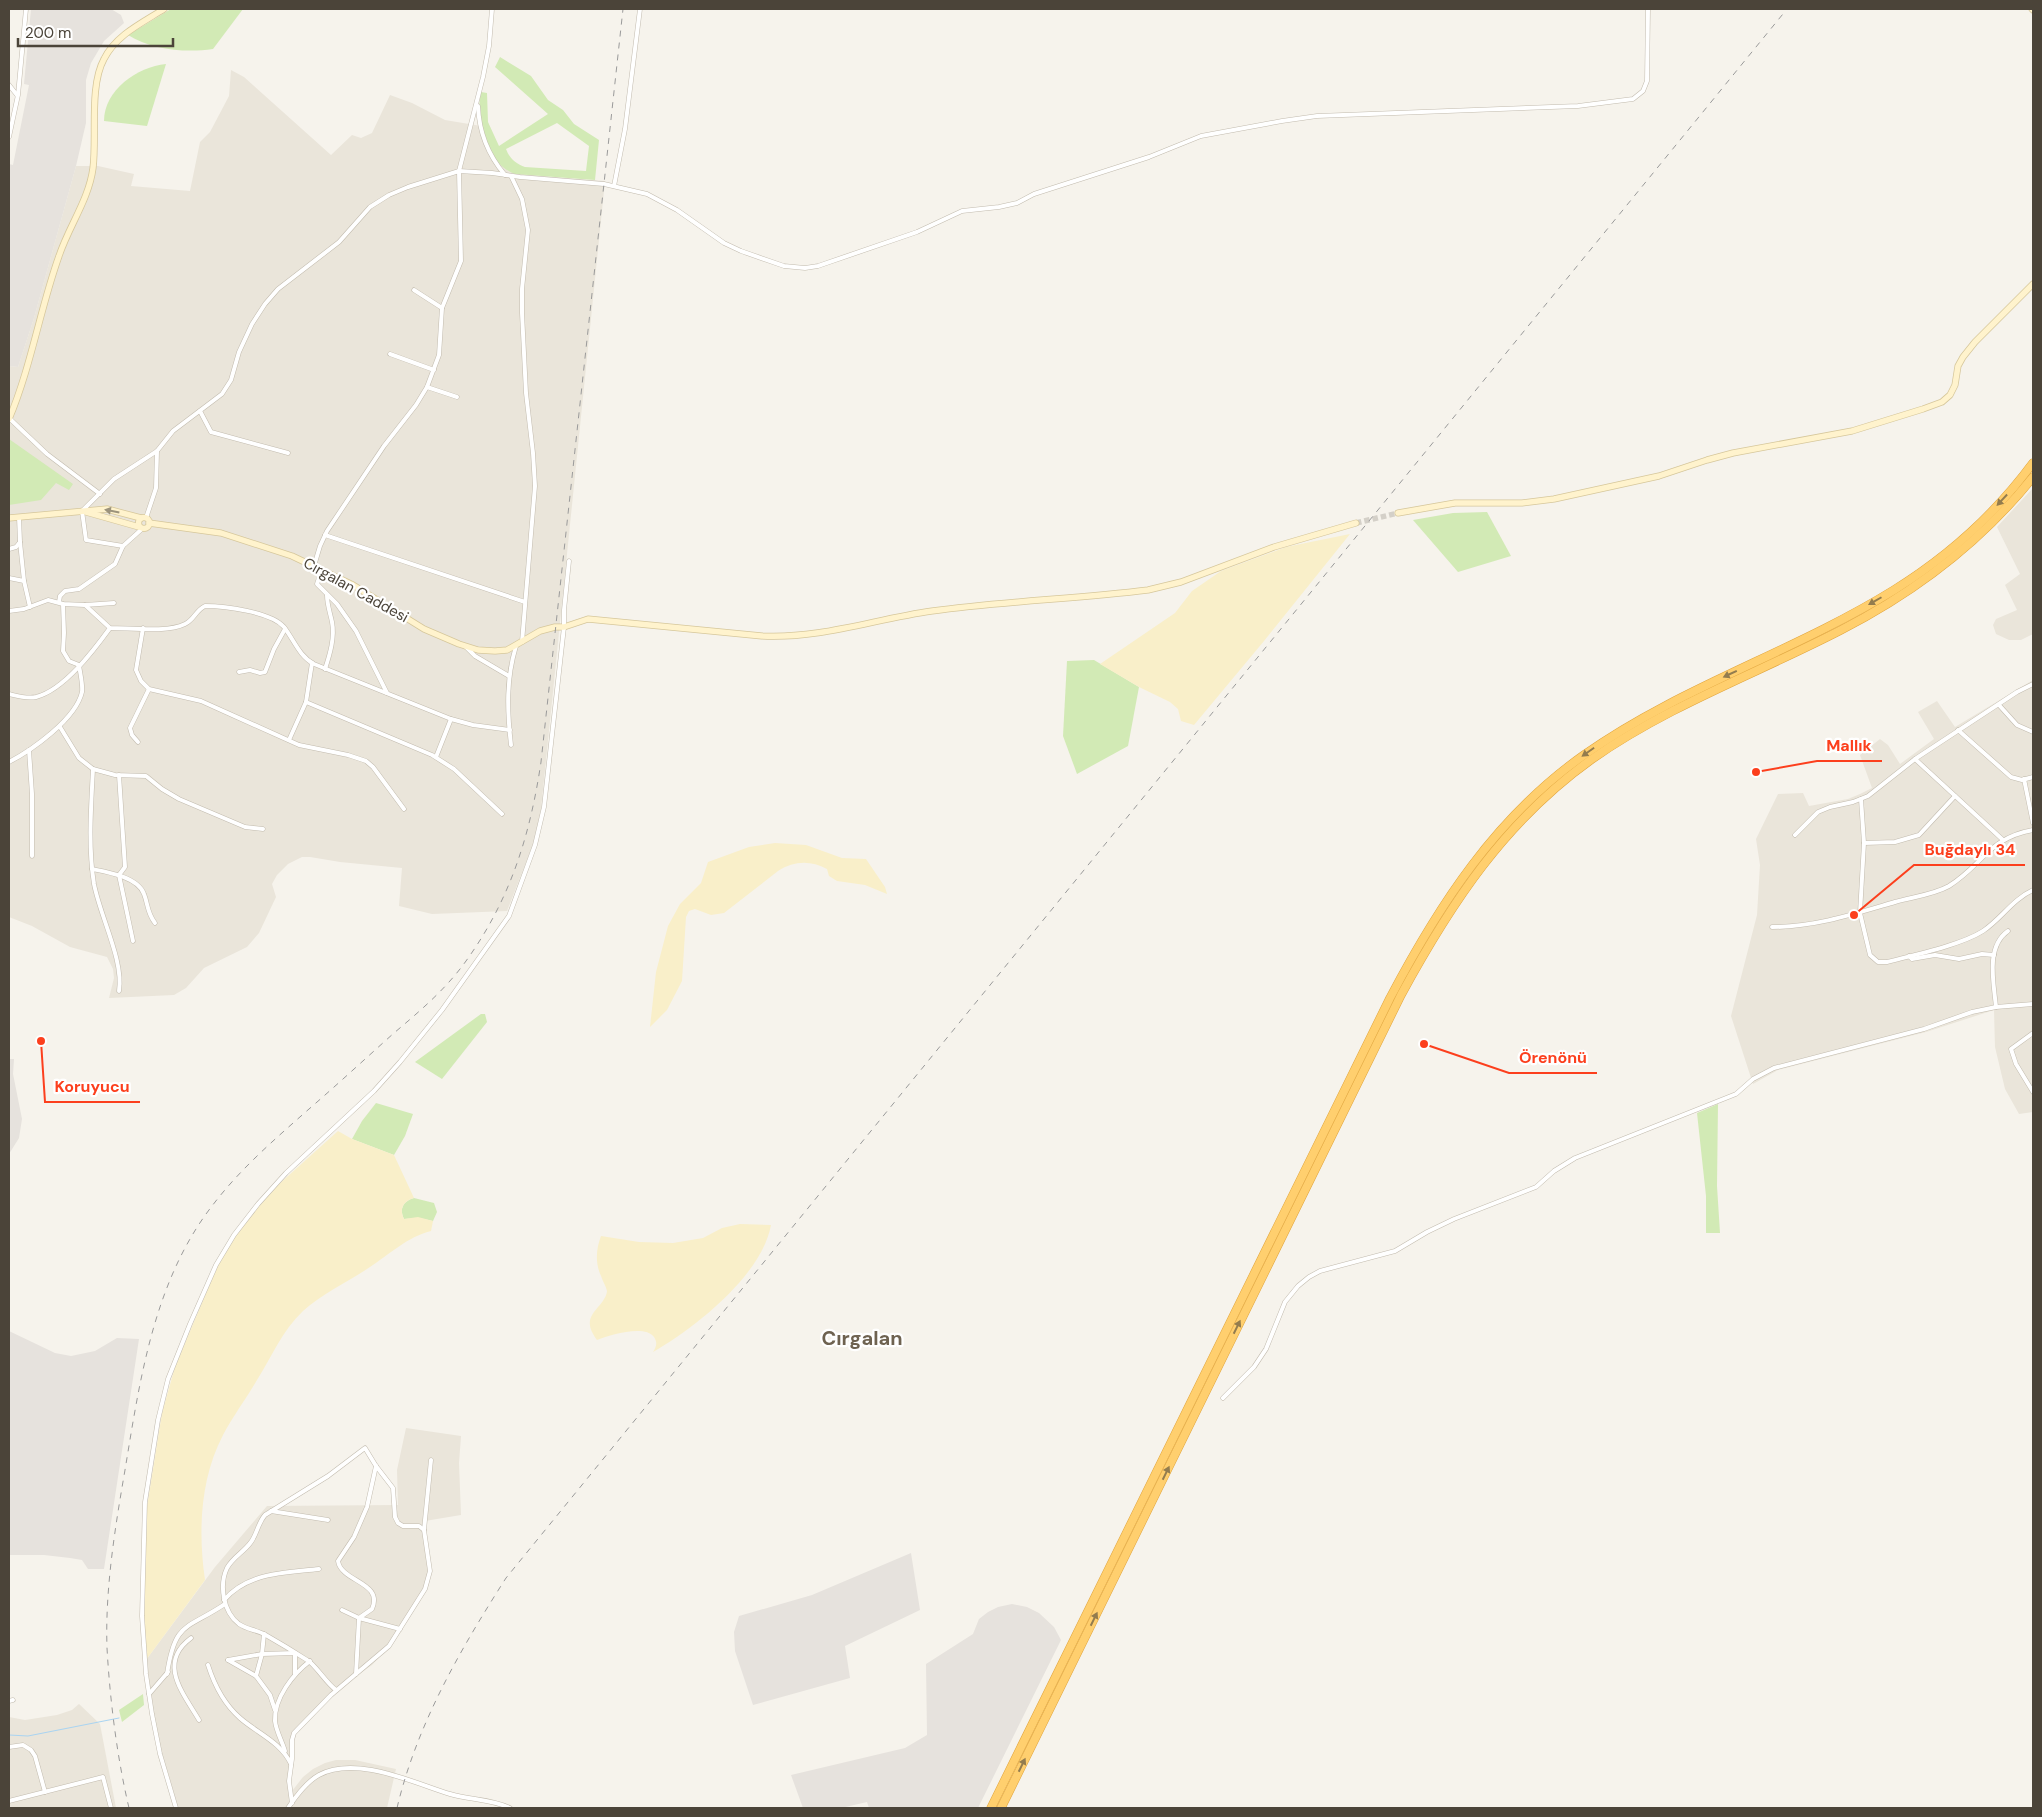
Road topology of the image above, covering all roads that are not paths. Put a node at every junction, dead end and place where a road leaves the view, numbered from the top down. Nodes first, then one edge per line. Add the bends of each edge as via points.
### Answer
1 (26, 9) edge
2 (164, 9) edge
3 (492, 9) edge
4 (640, 9) edge
5 (1648, 9) edge
6 (9, 85) edge
7 (18, 95) junction
8 (477, 101) junction
9 (9, 137) edge
10 (460, 171) junction
11 (506, 175) junction
12 (511, 176) junction
13 (614, 186) junction
14 (2033, 284) edge
15 (414, 290) dead end
16 (442, 308) junction
17 (390, 354) dead end
18 (434, 370) junction
19 (427, 386) junction
20 (457, 397) dead end
21 (200, 411) junction
22 (9, 418) edge
23 (157, 451) junction
24 (288, 453) dead end
25 (2033, 463) edge
26 (2033, 477) edge
27 (100, 494) junction
28 (82, 511) junction
29 (1398, 513) tunnel mouth
30 (19, 517) junction
31 (9, 518) edge
32 (145, 520) junction
33 (1356, 523) tunnel mouth
34 (141, 528) junction
35 (325, 534) junction
36 (20, 542) junction
37 (123, 546) junction
38 (9, 549) edge
39 (569, 561) dead end
40 (314, 566) junction
41 (322, 569) junction
42 (9, 578) edge
43 (24, 581) junction
44 (327, 595) junction
45 (525, 602) junction
46 (61, 603) junction
47 (114, 603) dead end
48 (85, 605) junction
49 (30, 607) junction
50 (9, 610) edge
51 (564, 627) junction
52 (110, 628) junction
53 (143, 628) junction
54 (285, 629) junction
55 (519, 644) junction
56 (466, 646) junction
57 (312, 663) junction
58 (79, 665) junction
59 (325, 668) junction
60 (239, 672) dead end
61 (509, 676) junction
62 (2033, 684) edge
63 (150, 689) junction
64 (9, 694) edge
65 (387, 694) junction
66 (306, 702) junction
67 (1999, 704) junction
68 (451, 719) junction
69 (60, 727) junction
70 (510, 730) junction
71 (1958, 730) junction
72 (2033, 732) edge
73 (289, 740) junction
74 (138, 742) dead end
75 (512, 745) dead end
76 (29, 750) junction
77 (436, 757) junction
78 (1915, 759) junction
79 (9, 762) edge
80 (93, 769) junction
81 (119, 775) junction
82 (2033, 777) edge
83 (2024, 779) junction
84 (1955, 796) junction
85 (1861, 799) junction
86 (404, 808) dead end
87 (502, 814) dead end
88 (2033, 823) edge
89 (263, 829) dead end
90 (2033, 830) edge
91 (1795, 835) dead end
92 (2003, 840) junction
93 (1864, 843) junction
94 (32, 856) dead end
95 (92, 869) junction
96 (120, 875) junction
97 (2033, 890) edge
98 (1860, 913) junction
99 (155, 922) dead end
100 (1772, 927) dead end
101 (2008, 931) dead end
102 (133, 941) dead end
103 (1994, 955) junction
104 (1909, 956) junction
105 (119, 991) dead end
106 (2033, 1004) edge
107 (1996, 1007) junction
108 (2033, 1033) edge
109 (2033, 1092) edge
110 (1223, 1398) dead end
111 (431, 1460) dead end
112 (376, 1466) junction
113 (270, 1511) junction
114 (328, 1520) dead end
115 (424, 1530) junction
116 (319, 1569) dead end
117 (224, 1602) junction
118 (342, 1610) dead end
119 (359, 1618) junction
120 (400, 1629) junction
121 (264, 1634) junction
122 (191, 1638) dead end
123 (295, 1653) junction
124 (262, 1654) junction
125 (310, 1661) junction
126 (208, 1665) dead end
127 (173, 1667) junction
128 (168, 1674) junction
129 (356, 1674) junction
130 (295, 1675) junction
131 (256, 1676) junction
132 (336, 1690) junction
133 (149, 1694) junction
134 (276, 1712) junction
135 (199, 1720) dead end
136 (9, 1747) edge
137 (286, 1752) junction
138 (292, 1765) junction
139 (45, 1792) junction
140 (9, 1801) edge
141 (292, 1803) junction
142 (111, 1808) edge
143 (176, 1808) edge
144 (288, 1808) edge
145 (510, 1808) edge
146 (991, 1808) edge
147 (1001, 1808) edge

1 - 7 street
2 - 22 street via 117,41 101,64 90,181 59,255
3 - 8 street
4 - 13 street
5 - 13 street via 1647,81 1643,91 1633,99 1578,106 1316,116 1201,136 1011,205 962,211 917,232 818,266 792,267 747,254 647,194
6 - 7 street
7 - 9 street
8 - 10 street
8 - 11 street via 486,143
10 - 11 street
10 - 16 street via 461,261
10 - 21 street via 403,189 374,203 334,247 285,283 252,324 226,389
11 - 12 street
12 - 13 street
12 - 45 street via 522,199 528,230 522,313 535,486
14 - 29 street via 1963,357 1950,395 1942,402 1923,409 1854,430 1733,453 1659,476 1554,499 1522,503 1455,503
15 - 16 street
16 - 18 street via 441,344
17 - 18 street
18 - 19 street
19 - 20 street
19 - 35 street
21 - 23 street via 173,431
21 - 24 street via 211,432
22 - 27 street via 46,454
23 - 27 street via 114,480
23 - 32 street via 156,488
25 -> 146 highway via 2002,500 1965,536 1896,589 1816,633 1658,709 1582,756 1523,806 1468,869 1436,916 1394,991
147 -> 26 highway via 1401,995 1442,921 1486,860 1544,798 1617,743 1675,710 1841,630 1928,577 1983,532
27 - 28 street
28 - 30 street, Cırgalan Caddesi
32 -> 28 street, Cırgalan Caddesi via 107,509
28 - 34 street, Cırgalan Caddesi
28 - 37 street via 86,540
30 - 31 street, Cırgalan Caddesi
30 - 36 street
32 - 34 street via 147,527
32 - 34 street via 138,523
32 - 40 street, Cırgalan Caddesi via 230,536
33 - 51 street via 1258,552 1157,589 930,611 811,635 762,636 588,619
34 - 37 street
35 - 40 street
35 - 45 street
36 - 38 street
36 - 43 street
37 - 46 street via 115,564 79,589 64,592 60,596
39 - 51 street
40 - 41 street, Cırgalan Caddesi
41 - 44 street via 316,584
41 - 56 street, Cırgalan Caddesi via 424,629
42 - 43 street
43 - 49 street
44 - 59 street via 332,627 331,650
44 - 65 street via 356,631
45 - 55 street
46 - 48 street
46 - 49 street via 45,600
46 - 58 street via 62,651 67,659
47 - 48 street
48 - 52 street
49 - 50 street
51 - 55 street, Cırgalan Caddesi via 540,631
51 - 133 street via 544,806 535,845 509,916 442,1010 400,1062 374,1091 286,1173 239,1228 216,1265 173,1365 158,1420 144,1517 142,1616
52 - 53 street
52 - 58 street
53 - 54 street via 184,625 201,608 208,606 262,614
53 - 63 street via 136,670
54 - 57 street
54 - 60 street via 265,672
55 - 56 street, Cırgalan Caddesi via 495,651
55 - 61 street
56 - 61 street via 475,656
57 - 59 street
57 - 66 street
58 - 64 street via 61,684 40,695 26,698
58 - 69 street via 81,694
59 - 65 street
61 - 70 street
62 - 67 street
63 - 73 street via 201,701
63 - 74 street via 130,728
65 - 68 street
66 - 73 street
66 - 77 street
67 - 71 street
67 - 72 street via 2018,725
68 - 70 street
68 - 77 street
69 - 76 street
69 - 80 street via 79,758
70 - 75 street
71 - 78 street
71 - 83 street via 2008,774
73 - 86 street via 366,761
76 - 79 street
76 - 94 street
77 - 87 street via 454,768
78 - 84 street
78 - 85 street
80 - 81 street
80 - 95 street
81 - 89 street via 146,776 179,799 245,827
81 - 96 street via 125,867
82 - 83 street
83 - 88 street
84 - 92 street
84 - 93 street via 1919,835 1895,842
85 - 91 street via 1822,810
85 - 93 street
90 - 92 street
92 - 98 street via 1942,890
93 - 98 street
95 - 96 street
95 - 105 street via 119,970
96 - 99 street via 140,888 148,913
96 - 102 street
97 - 104 street via 1977,934
98 - 100 street via 1818,924
98 - 104 street via 1873,959 1885,962
101 - 103 street via 1999,940
103 - 104 street via 1959,959 1935,955
103 - 107 street
106 - 107 street
107 - 110 street via 1960,1015 1924,1030 1774,1068 1753,1079 1736,1094 1575,1158 1536,1187 1447,1222 1395,1251 1320,1271 1289,1296 1266,1350
108 - 109 street via 2011,1049
111 - 115 street
112 - 113 street via 365,1448 328,1476
112 - 115 street via 393,1488 398,1523
112 - 119 street via 367,1507 354,1537 338,1561 341,1568 373,1594 372,1609
113 - 114 street
113 - 117 street via 260,1521 250,1544 227,1569
115 - 120 street via 428,1580
116 - 117 street via 254,1578 237,1588
117 - 121 street via 239,1624
117 - 128 street via 179,1633
118 - 119 street
119 - 120 street
119 - 129 street
120 - 129 street via 389,1646
121 - 123 street
121 - 124 street
122 - 127 street via 180,1649
123 - 124 street
123 - 125 street
123 - 130 street
124 - 131 street
124 - 131 street via 228,1660
125 - 130 street
125 - 132 street
126 - 137 street via 220,1693 233,1712
127 - 128 street
127 - 135 street via 178,1684
128 - 133 street
129 - 132 street
130 - 134 street via 285,1689
131 - 134 street via 270,1695
132 - 138 street via 294,1733
133 - 143 street via 160,1754
134 - 137 street via 276,1726
136 - 139 street via 23,1745 33,1753
137 - 138 street
138 - 141 street via 289,1781
139 - 140 street
139 - 142 street via 103,1777
141 - 144 street
141 - 145 street via 320,1774 350,1768 380,1772 460,1797

